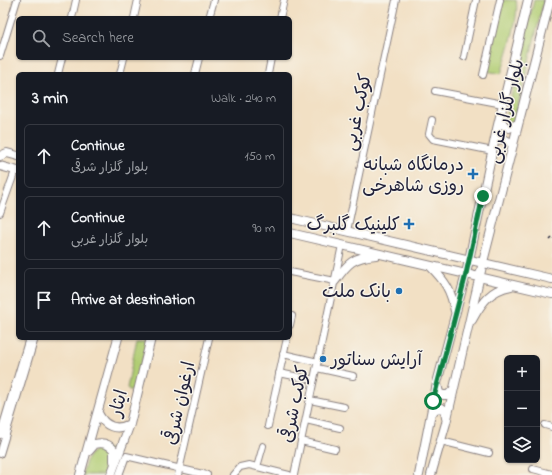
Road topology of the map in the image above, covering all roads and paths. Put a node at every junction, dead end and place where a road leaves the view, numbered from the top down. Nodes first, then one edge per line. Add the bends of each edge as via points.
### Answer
1 (17, 0) edge
2 (76, 0) edge
3 (138, 0) edge
4 (214, 0) edge
5 (284, 0) edge
6 (396, 0) edge
7 (476, 0) edge
8 (500, 0) edge
9 (528, 0) edge
10 (550, 0) edge
11 (72, 16) edge
12 (134, 16) edge
13 (210, 16) edge
14 (280, 16) edge
15 (0, 56) edge
16 (464, 57) dead end
17 (62, 60) edge
18 (124, 60) edge
19 (198, 60) edge
20 (271, 60) edge
21 (58, 72) edge
22 (120, 72) edge
23 (196, 72) edge
24 (268, 72) edge
25 (483, 75) dead end
26 (435, 91) dead end
27 (503, 104) junction
28 (500, 118) junction
29 (432, 120) dead end
30 (518, 124) junction
31 (495, 141) junction
32 (513, 145) junction
33 (493, 151) junction
34 (2, 153) edge
35 (16, 156) edge
36 (1, 167) edge
37 (16, 171) edge
38 (0, 213) edge
39 (292, 218) edge
40 (347, 231) junction
41 (292, 233) edge
42 (342, 245) junction
43 (381, 254) junction
44 (469, 259) junction
45 (483, 262) junction
46 (430, 265) junction
47 (292, 272) edge
48 (466, 274) junction
49 (480, 277) junction
50 (552, 279) edge
51 (335, 281) junction
52 (515, 285) junction
53 (552, 294) edge
54 (456, 313) junction
55 (467, 332) junction
56 (28, 340) edge
57 (34, 340) edge
58 (117, 340) edge
59 (151, 340) edge
60 (209, 340) edge
61 (287, 340) edge
62 (284, 354) junction
63 (317, 365) junction
64 (279, 373) junction
65 (353, 376) dead end
66 (314, 380) junction
67 (437, 383) junction
68 (454, 388) junction
69 (310, 400) junction
70 (344, 407) dead end
71 (98, 413) junction
72 (306, 420) junction
73 (429, 420) junction
74 (446, 423) junction
75 (130, 424) junction
76 (268, 426) dead end
77 (340, 428) dead end
78 (0, 435) edge
79 (302, 441) junction
80 (441, 441) junction
81 (262, 446) dead end
82 (335, 449) dead end
83 (490, 453) dead end
84 (0, 454) edge
85 (85, 458) junction
86 (257, 467) junction
87 (533, 469) dead end
88 (179, 472) edge
89 (114, 473) edge
90 (552, 474) edge
91 (80, 475) edge
92 (207, 475) edge
93 (233, 475) edge
94 (289, 475) edge
95 (294, 475) edge
96 (419, 475) edge
97 (431, 475) edge

1 - 15 street
2 - 11 street
3 - 12 street
4 - 13 street
5 - 14 street
6 - 40 street, کوکب غربی
7 - 16 street
8 - 25 street
9 - 27 main road, بلوار گلزار غربی
10 - 30 main road, بلوار گلزار غربی
17 - 21 street
18 - 22 street
19 - 23 street
20 - 24 street
26 - 27 street
27 - 28 main road, بلوار گلزار غربی
28 - 30 main road via 502,124 509,128
28 - 31 main road, بلوار گلزار غربی
29 - 33 street via 429,134 433,139
30 - 32 main road, بلوار گلزار غربی
31 - 32 main road via 505,139
31 - 33 main road, بلوار گلزار غربی
32 - 45 main road, بلوار گلزار غربی
33 - 44 main road, بلوار گلزار غربی
34 - 35 main road
36 - 37 main road
37 - 38 street
39 - 40 main road
40 - 44 main road
41 - 42 main road
42 - 43 main road
42 - 51 street, کوکب شرقی
43 - 46 main road
43 - 51 main road via 351,262
44 - 45 main road
44 - 48 main road, بلوار گلزار غربی
45 - 49 main road, بلوار گلزار غربی
45 - 50 main road
46 - 48 main road
46 - 54 main road via 448,286
47 - 51 street
48 - 49 main road
48 - 54 main road, بلوار گلزار غربی
49 - 52 main road
49 - 55 main road, بلوار گلزار غربی
51 - 63 street, کوکب شرقی
52 - 53 main road
52 - 55 main road via 501,288 487,298
54 - 67 main road, بلوار گلزار غربی
55 - 68 main road
56 - 78 street
57 - 84 street
58 - 71 main road, ایثار
59 - 75 main road, ایثار
60 - 88 street, ارغوان شرقی
61 - 62 street
62 - 63 street
62 - 64 street
63 - 65 street
63 - 66 street, کوکب شرقی
64 - 66 street
64 - 76 street
66 - 69 street, کوکب شرقی
67 - 68 main road via 439,392 443,395 448,395
67 - 73 main road, بلوار گلزار غربی
68 - 74 main road
69 - 70 street
69 - 72 street, کوکب شرقی
71 - 75 main road via 107,426 123,428
71 - 85 main road, ایثار
72 - 77 street
72 - 79 street, کوکب شرقی
73 - 74 main road via 433,411 439,408 445,411
73 - 96 main road, بلوار گلزار غربی
74 - 80 main road
75 - 89 main road, ایثار
79 - 82 street
79 - 95 street, کوکب شرقی
80 - 83 street
80 - 97 main road
81 - 86 street
85 - 89 main road via 95,444 111,446 114,450
85 - 91 main road, ایثار
86 - 93 street via 240,467
86 - 94 street
87 - 90 street
88 - 89 street via 126,456
88 - 92 street

